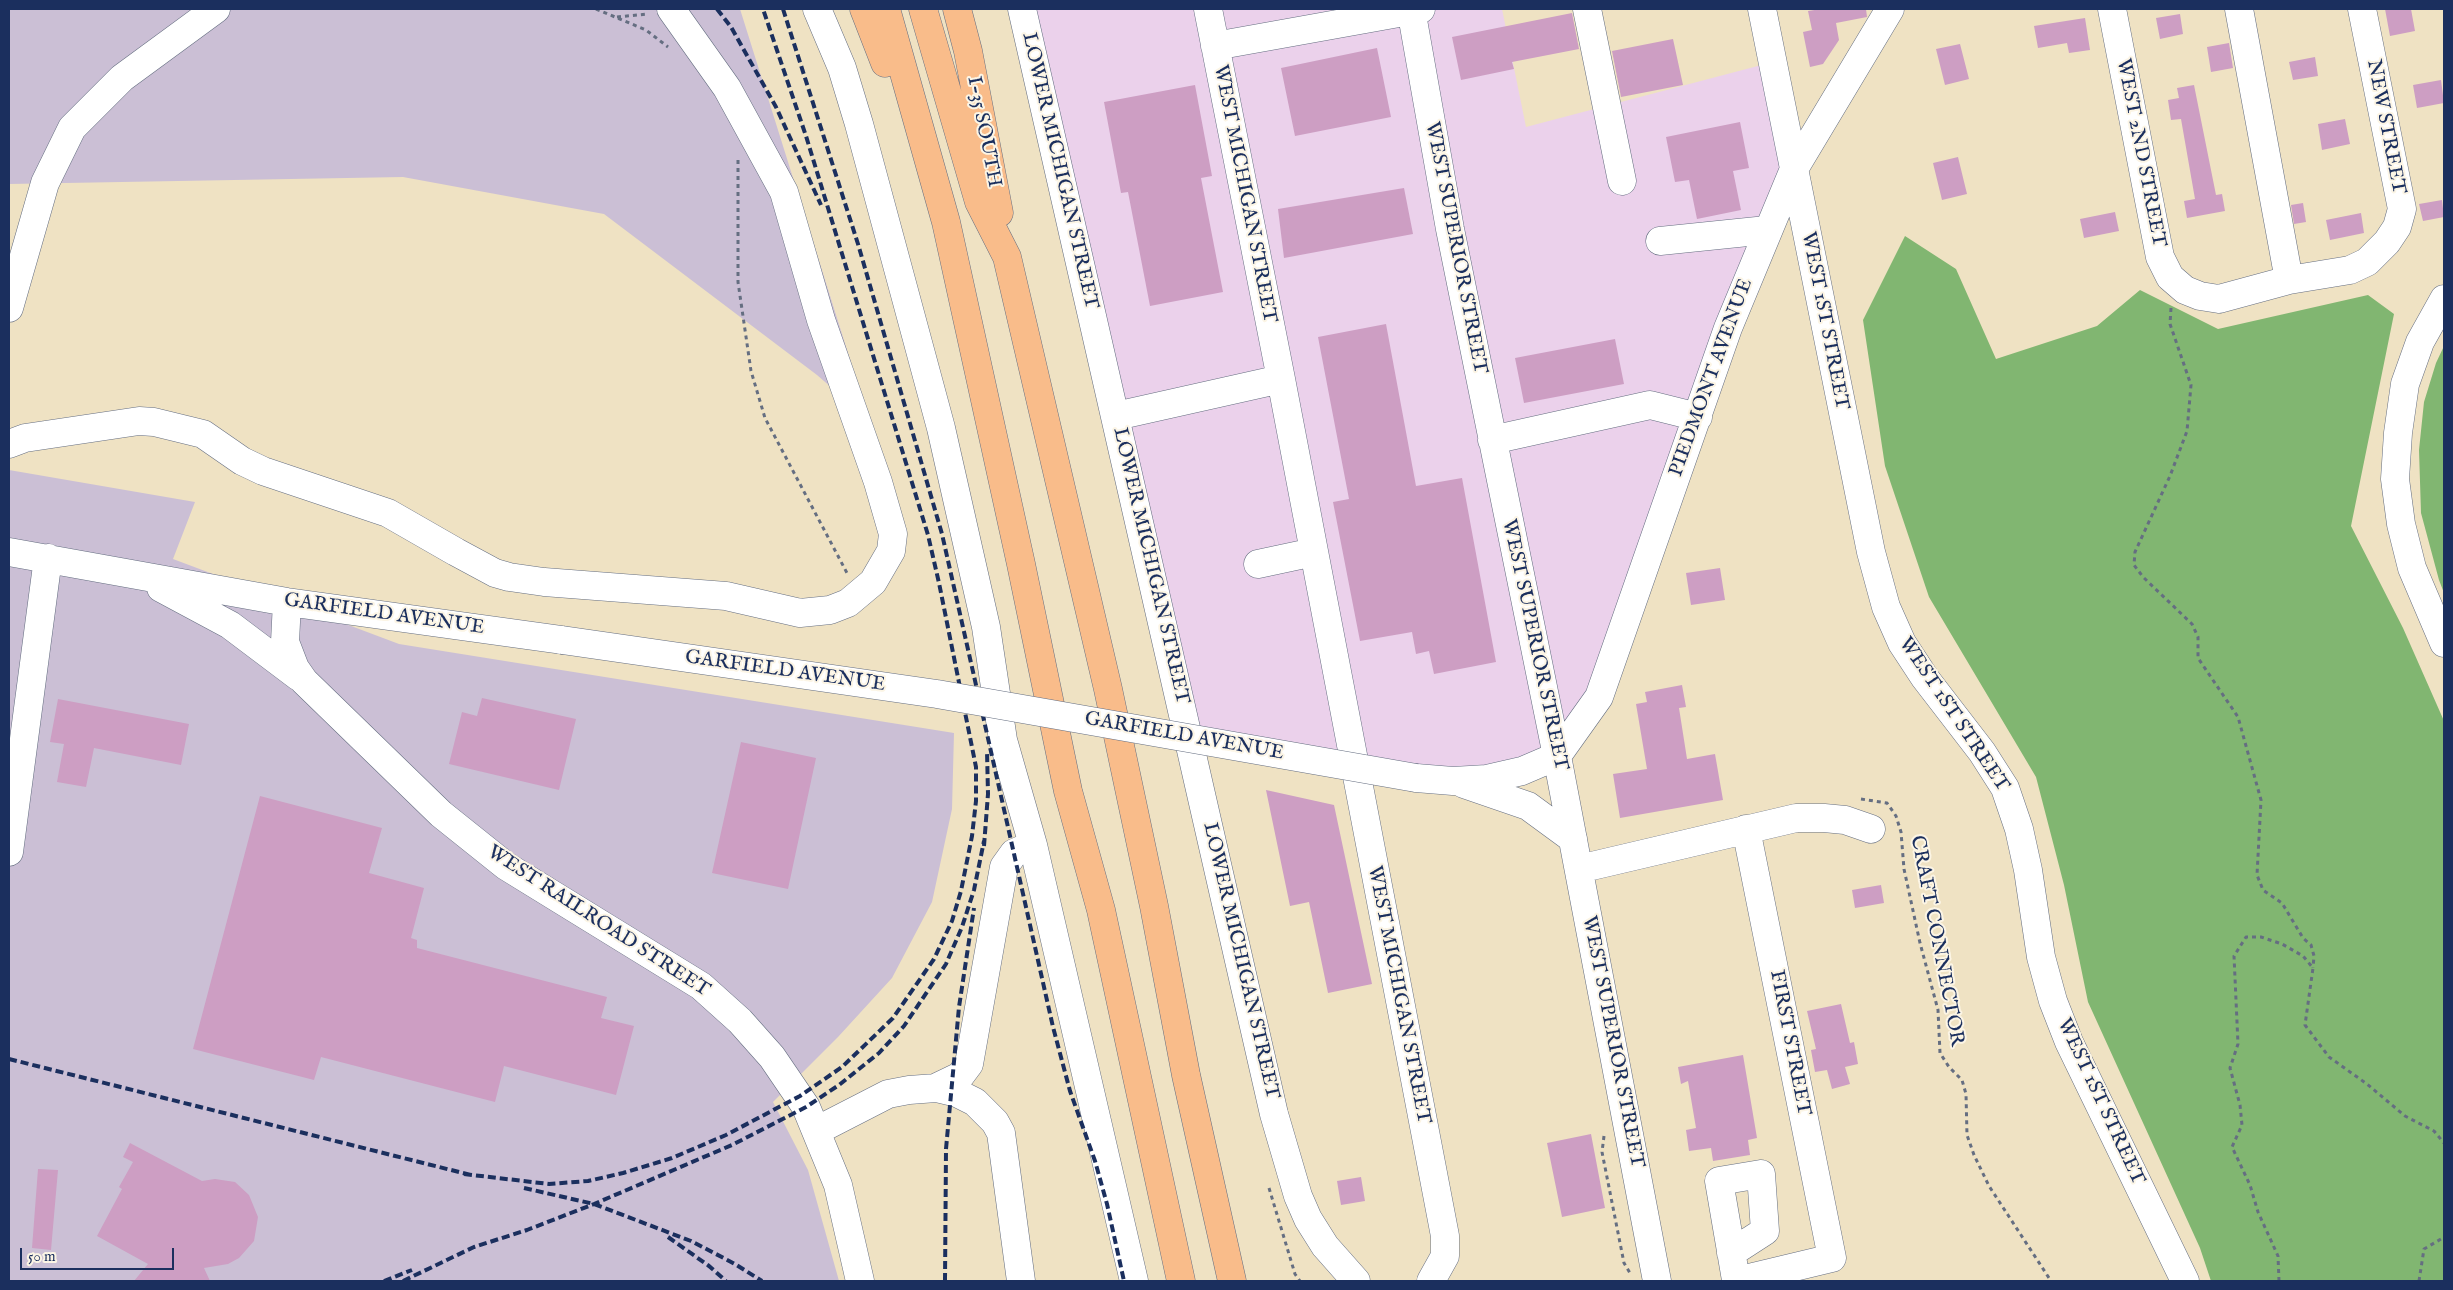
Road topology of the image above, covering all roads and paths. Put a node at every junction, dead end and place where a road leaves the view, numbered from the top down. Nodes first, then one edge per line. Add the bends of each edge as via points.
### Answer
1 (216, 9) edge
2 (596, 9) edge
3 (817, 9) edge
4 (864, 9) edge
5 (886, 9) edge
6 (924, 9) edge
7 (957, 9) edge
8 (1022, 9) edge
9 (1208, 9) edge
10 (1414, 9) edge
11 (1588, 9) edge
12 (1762, 9) edge
13 (1890, 9) edge
14 (2112, 9) edge
15 (2239, 9) edge
16 (2362, 9) edge
17 (662, 11) edge
18 (614, 17) junction
19 (1215, 46) junction
20 (672, 50) dead end
21 (738, 156) dead end
22 (1794, 168) junction
23 (1622, 182) dead end
24 (946, 222) junction
25 (1768, 230) junction
26 (1660, 241) dead end
27 (1007, 257) junction
28 (2289, 280) junction
29 (2185, 290) junction
30 (2444, 299) edge
31 (9, 308) edge
32 (1281, 379) junction
33 (1116, 416) junction
34 (1698, 417) junction
35 (1492, 440) junction
36 (9, 444) edge
37 (9, 552) edge
38 (1314, 552) junction
39 (48, 558) junction
40 (1258, 564) dead end
41 (131, 573) junction
42 (857, 596) junction
43 (287, 602) junction
44 (2444, 643) edge
45 (304, 681) junction
46 (18, 708) edge
47 (1557, 756) junction
48 (1454, 781) junction
49 (1857, 799) dead end
50 (1746, 829) junction
51 (1871, 829) dead end
52 (1573, 839) junction
53 (1033, 845) junction
54 (9, 852) edge
55 (1579, 869) junction
56 (2312, 968) junction
57 (935, 1088) junction
58 (816, 1132) junction
59 (2444, 1143) edge
60 (2444, 1240) edge
61 (1731, 1253) dead end
62 (1736, 1280) edge
63 (860, 1281) edge
64 (1021, 1281) edge
65 (1134, 1281) edge
66 (1182, 1281) edge
67 (1232, 1281) edge
68 (1356, 1281) edge
69 (1431, 1281) edge
70 (1657, 1281) edge
71 (2051, 1281) edge
72 (2185, 1281) edge
73 (2279, 1281) edge
74 (2419, 1281) edge

1 - 31 street via 122,78 72,128 45,183
2 - 18 path
3 - 53 street via 842,68 859,124 941,428 986,627 1003,740
4 - 24 highway
5 - 24 highway
6 - 27 highway via 979,202
7 - 27 highway, I-35 SOUTH
8 - 33 street, LOWER MICHIGAN STREET
9 - 19 street, WEST MICHIGAN STREET
10 - 19 street
10 - 35 street, WEST SUPERIOR STREET via 1450,229
11 - 23 street
12 - 22 street, WEST 1ST STREET
13 - 22 street, PIEDMONT AVENUE
14 - 29 street, WEST 2ND STREET via 2160,258 2170,277
15 - 28 street
16 - 28 street, NEW STREET via 2402,209 2397,227 2367,262 2350,270
17 - 18 path via 639,17
17 - 42 street via 727,88 784,192 821,320 893,534 890,551 873,582
18 - 20 path via 646,30
19 - 32 street, WEST MICHIGAN STREET
21 - 42 path via 738,282 751,371 765,418 839,554
22 - 25 street, PIEDMONT AVENUE
22 - 72 street, WEST 1ST STREET via 1870,552 1886,607 1902,643 1925,678 1982,752 2005,788 2019,829 2053,1001 2069,1042
24 - 66 highway via 1068,791 1101,910
25 - 26 street
25 - 34 street, PIEDMONT AVENUE via 1728,328
27 - 67 highway via 1110,698 1186,1075
28 - 29 street, NEW STREET via 2219,298
29 - 56 path via 2172,304 2170,324 2191,385 2187,431 2135,552 2134,565 2192,624 2198,637 2198,658 2238,717 2261,800 2257,875 2263,890 2282,903 2303,938 2311,945 2314,956
30 - 44 street via 2420,342 2404,384 2395,479 2401,524 2412,568
32 - 33 street
32 - 38 street, WEST MICHIGAN STREET
33 - 68 street, LOWER MICHIGAN STREET via 1285,1154 1308,1219 1325,1246
34 - 35 street via 1650,405
34 - 47 street, PIEDMONT AVENUE via 1599,697
35 - 47 street, WEST SUPERIOR STREET
36 - 42 street via 25,438 138,421 154,422 203,434 242,461 263,471 388,513 495,573 509,577 726,596 800,613 830,610
37 - 39 street, GARFIELD AVENUE
38 - 40 street
38 - 69 street, WEST MICHIGAN STREET via 1445,1236 1445,1256
39 - 41 street, GARFIELD AVENUE
39 - 46 street
41 - 43 street, GARFIELD AVENUE
41 - 45 street via 230,625
43 - 45 street, WEST RAILROAD STREET via 287,649
43 - 48 street, GARFIELD AVENUE, bridge via 937,694 1416,778
45 - 58 street, WEST RAILROAD STREET via 441,814 506,866 701,986 740,1021 772,1057 800,1096
46 - 54 street
47 - 48 street, GARFIELD AVENUE via 1487,779
47 - 52 street, WEST SUPERIOR STREET
48 - 52 street via 1528,806
49 - 71 path, CRAFT CONNECTOR via 1887,803 1896,816 1918,934 1938,1010 1940,1054 1962,1080 1966,1094 1967,1135 1989,1186
50 - 51 street via 1796,818 1845,820
50 - 55 street
50 - 62 street, FIRST STREET via 1832,1258
52 - 55 street, WEST SUPERIOR STREET
53 - 57 street via 1014,853 1004,867 969,1064 960,1076
53 - 65 street
55 - 70 street, WEST SUPERIOR STREET
56 - 59 path via 2305,1024 2329,1057 2405,1116 2434,1131
56 - 73 path via 2303,956 2261,937 2246,937 2234,956 2238,1044 2230,1068 2242,1125 2232,1147 2278,1256
57 - 58 street via 888,1094
57 - 64 street via 957,1093 975,1102 1001,1133
58 - 63 street, WEST RAILROAD STREET via 838,1185
60 - 74 path via 2424,1249
61 - 62 street

